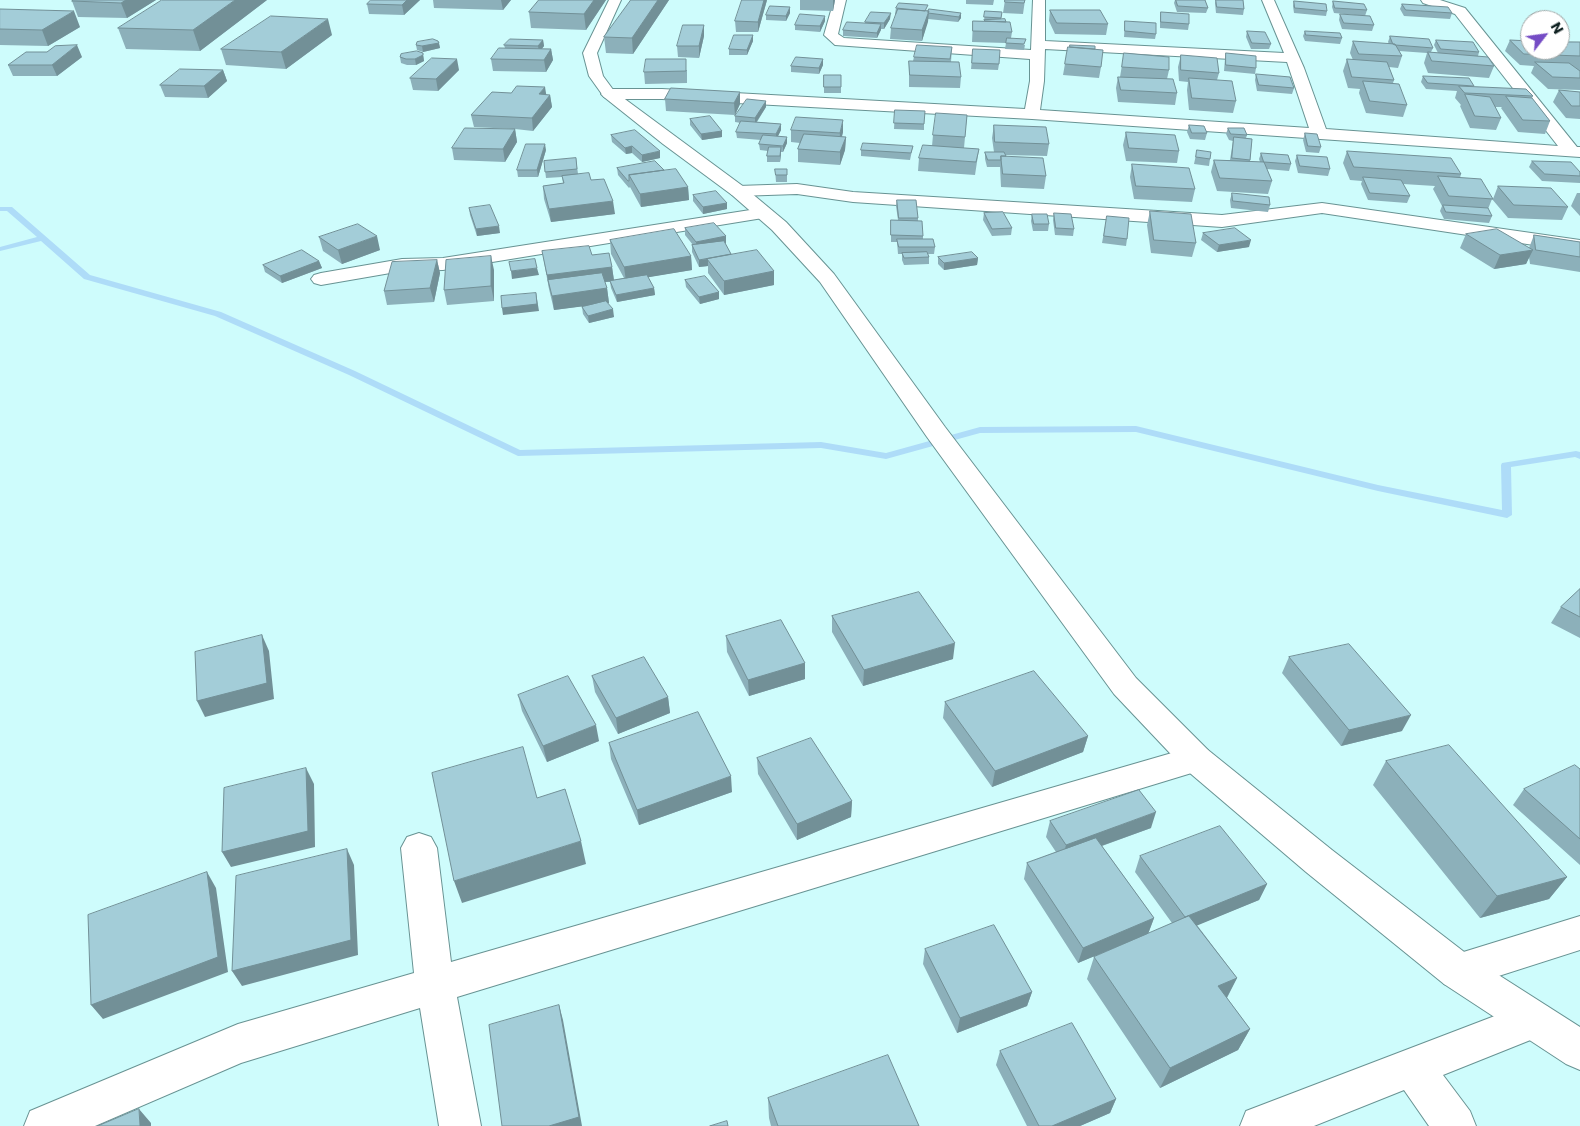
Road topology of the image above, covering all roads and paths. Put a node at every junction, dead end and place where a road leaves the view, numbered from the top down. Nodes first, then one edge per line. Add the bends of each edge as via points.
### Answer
1 (615, 0) edge
2 (840, 0) edge
3 (1039, 0) edge
4 (1268, 0) edge
5 (1427, 0) edge
6 (1038, 50) junction
7 (1293, 58) junction
8 (609, 94) junction
9 (1032, 114) junction
10 (1319, 134) junction
11 (1576, 152) edge
12 (738, 191) junction
13 (763, 213) junction
14 (1580, 246) edge
15 (321, 279) dead end
16 (1196, 759) junction
17 (419, 848) dead end
18 (1580, 933) edge
19 (1458, 971) junction
20 (435, 985) junction
21 (1534, 1020) junction
22 (1580, 1050) edge
23 (1412, 1067) junction
24 (45, 1126) edge
25 (460, 1126) edge
26 (1260, 1126) edge
27 (1455, 1126) edge

1 - 8 street via 590,53 596,76
2 - 6 street via 831,35 840,42
3 - 6 street
4 - 7 street
5 - 11 street via 1460,11
6 - 7 street
6 - 9 street
7 - 10 street
8 - 9 street via 662,94
8 - 12 street
9 - 10 street
10 - 11 street
12 - 13 street
12 - 14 street via 797,189 853,197 1222,221 1322,208
13 - 15 street via 444,264 402,265
13 - 16 street via 827,278 942,440 1125,686
16 - 19 street
16 - 20 street
17 - 20 street
18 - 19 street
19 - 21 street
20 - 24 street via 238,1044
20 - 25 street
21 - 22 street
21 - 23 street
23 - 26 street
23 - 27 street

